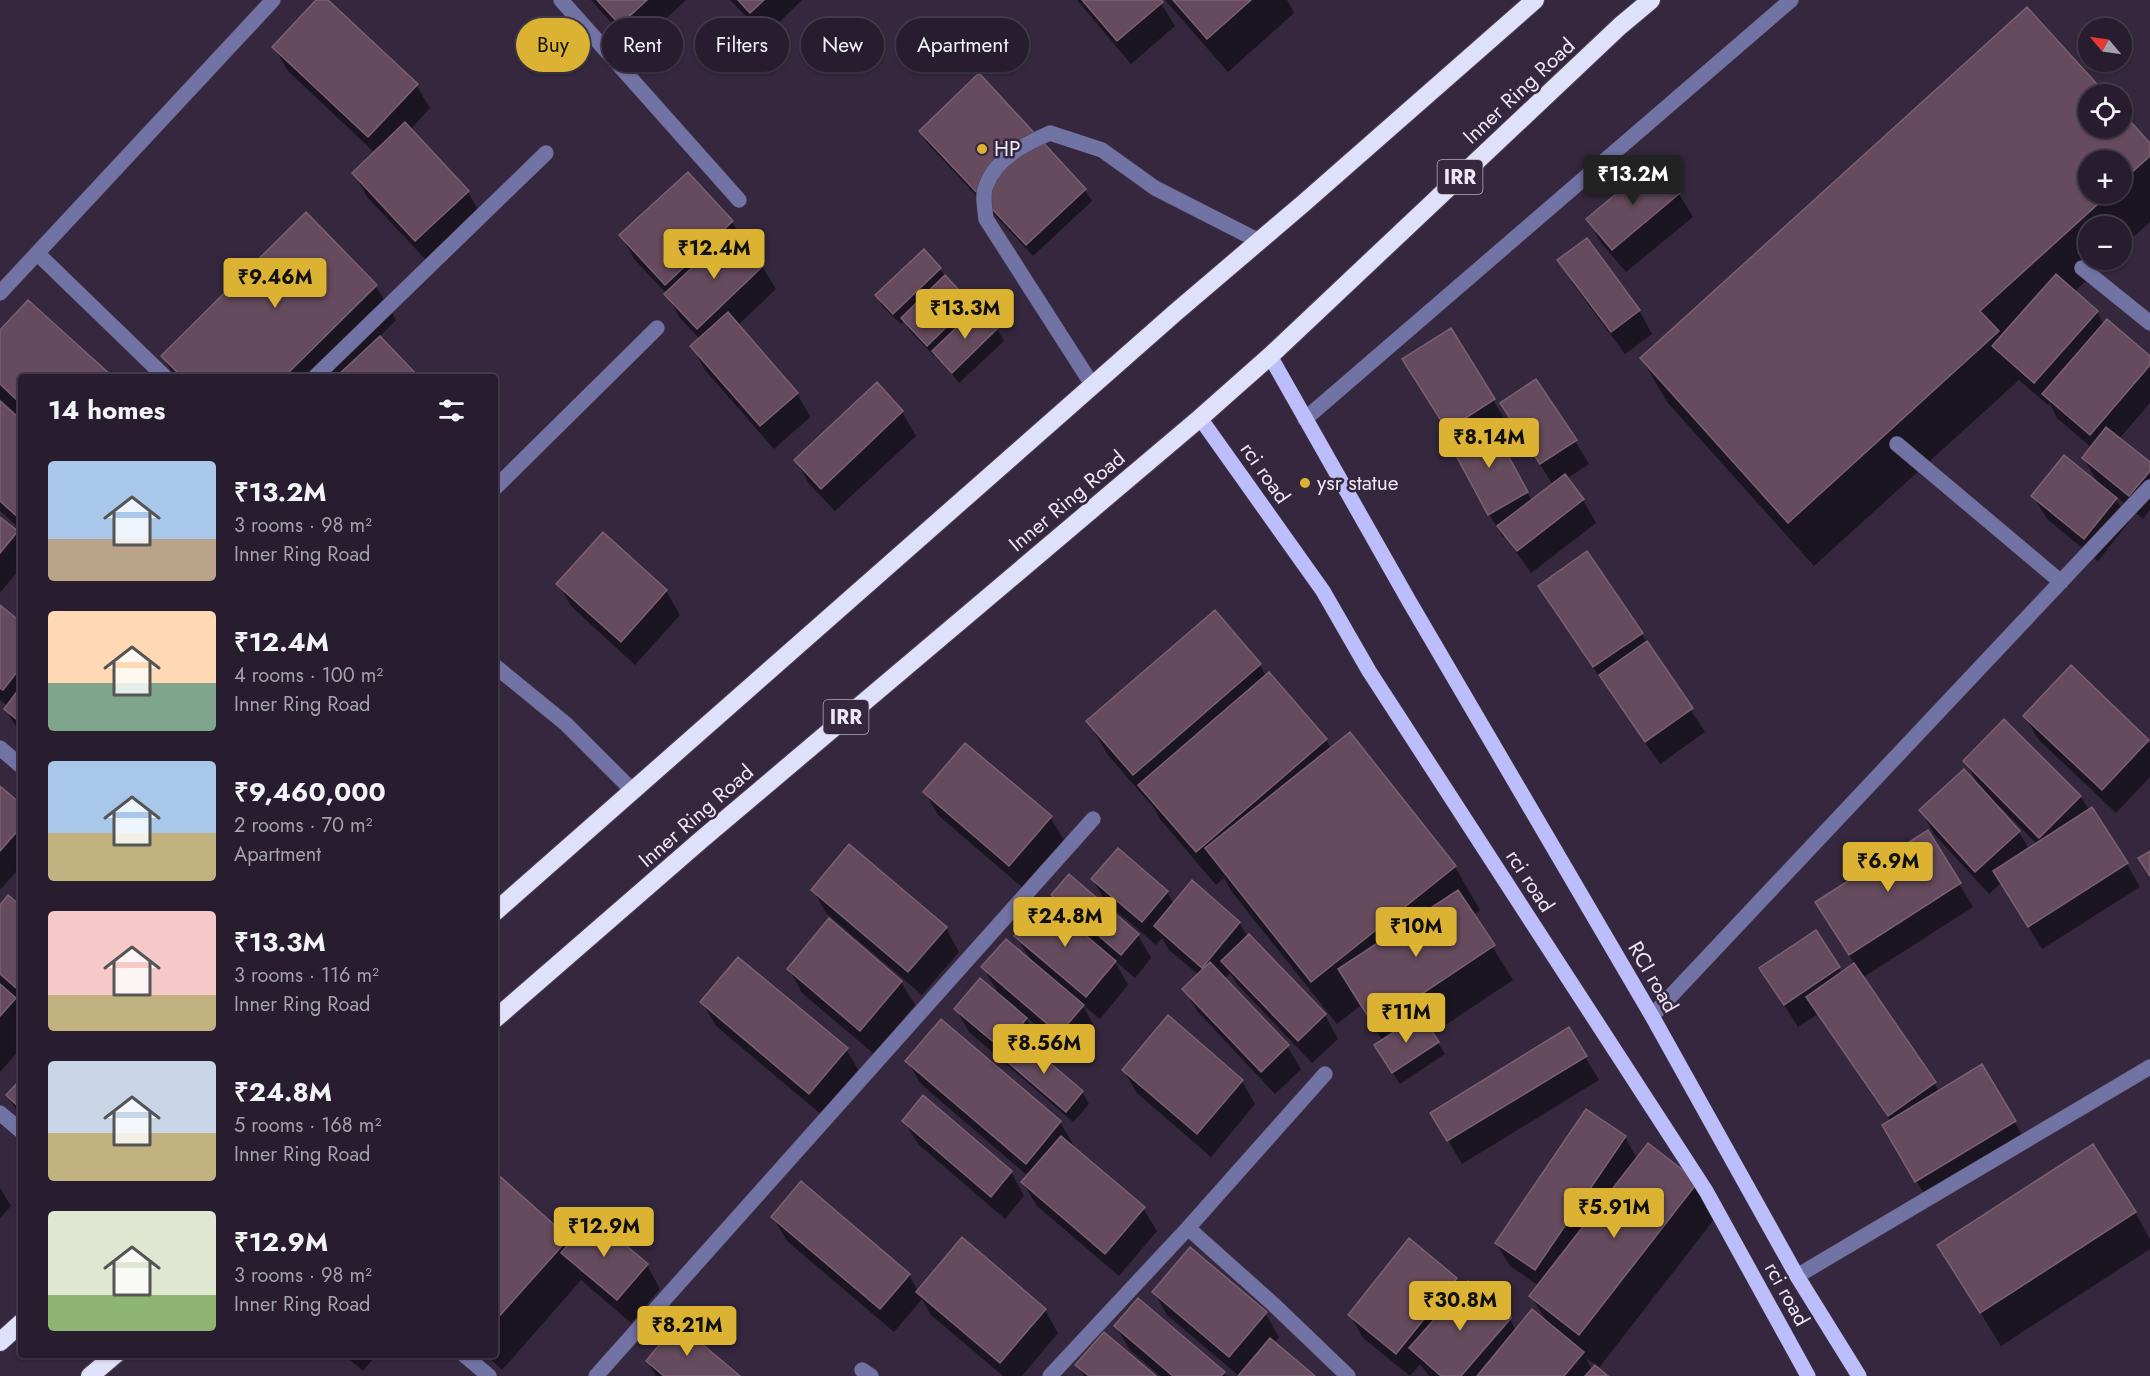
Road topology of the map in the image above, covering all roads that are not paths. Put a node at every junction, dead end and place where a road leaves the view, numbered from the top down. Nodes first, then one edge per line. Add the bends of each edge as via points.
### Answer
1 (273, 0) edge
2 (561, 0) edge
3 (1535, 0) edge
4 (1651, 0) edge
5 (1791, 0) edge
6 (546, 153) dead end
7 (739, 200) dead end
8 (1259, 241) junction
9 (38, 254) junction
10 (2084, 270) edge
11 (0, 293) edge
12 (2150, 323) edge
13 (657, 328) dead end
14 (1270, 356) junction
15 (162, 374) edge
16 (318, 374) edge
17 (1093, 386) junction
18 (1200, 418) junction
19 (1305, 419) junction
20 (1897, 444) dead end
21 (498, 485) edge
22 (2150, 487) edge
23 (2061, 582) junction
24 (498, 668) edge
25 (0, 748) edge
26 (18, 763) edge
27 (633, 791) junction
28 (1093, 819) dead end
29 (498, 909) edge
30 (498, 1016) edge
31 (1652, 1016) junction
32 (2150, 1066) edge
33 (1325, 1074) dead end
34 (0, 1113) edge
35 (18, 1128) edge
36 (1188, 1228) junction
37 (1797, 1276) junction
38 (18, 1326) edge
39 (0, 1342) edge
40 (111, 1358) edge
41 (468, 1358) edge
42 (90, 1376) edge
43 (489, 1376) edge
44 (597, 1376) edge
45 (1050, 1376) edge
46 (1348, 1376) edge
47 (1808, 1376) edge
48 (1859, 1376) edge

1 - 9 street
2 - 7 street
3 - 8 highway
4 - 14 highway, Inner Ring Road / IRR
5 - 19 street
6 - 16 street
8 - 17 highway
8 - 17 street via 1155,188 1102,150 1050,133 1025,144 998,164 985,187 986,219
9 - 11 street
9 - 15 street
10 - 12 street
13 - 21 street
14 - 18 highway, Inner Ring Road / IRR
14 - 19 main road
17 - 27 highway
18 - 30 highway, Inner Ring Road / IRR
18 - 47 main road, rci road via 1323,591 1369,671 1706,1191
19 - 31 main road, RCI road
20 - 23 street
22 - 23 street
23 - 31 street
24 - 27 street via 566,724
25 - 26 street
27 - 29 highway
28 - 44 street
31 - 37 main road, RCI road
32 - 37 street
33 - 36 street
34 - 35 street
36 - 45 street
36 - 46 street
37 - 48 main road, RCI road
38 - 39 highway
40 - 42 highway
41 - 43 street

